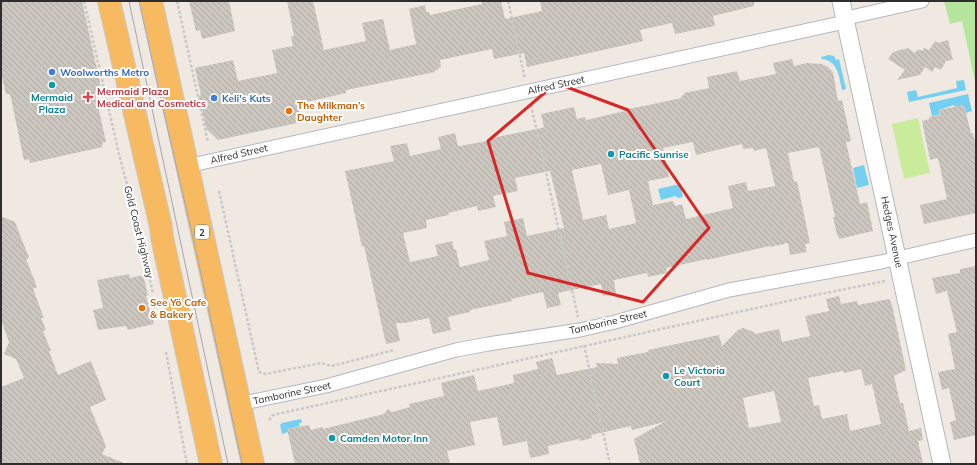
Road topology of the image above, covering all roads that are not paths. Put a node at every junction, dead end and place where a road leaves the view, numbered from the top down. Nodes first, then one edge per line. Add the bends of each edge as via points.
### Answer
1 (109, 1) edge
2 (151, 1) edge
3 (841, 1) edge
4 (922, 1) edge
5 (845, 22) junction
6 (187, 166) junction
7 (976, 240) edge
8 (897, 258) junction
9 (240, 404) junction
10 (211, 464) edge
11 (253, 464) edge
12 (942, 464) edge

1 - 10 highway, Gold Coast Highway
2 - 6 highway, 2
3 - 5 street, Hedges Avenue
4 - 5 street, Alfred Street via 851,17
5 - 6 street, Alfred Street
5 - 8 street, Hedges Avenue
6 - 9 highway, 2
7 - 8 street, Tamborine Street
8 - 9 street, Tamborine Street via 729,290 580,330 456,350 359,378
8 - 12 street, Hedges Avenue
9 - 11 highway, 2

